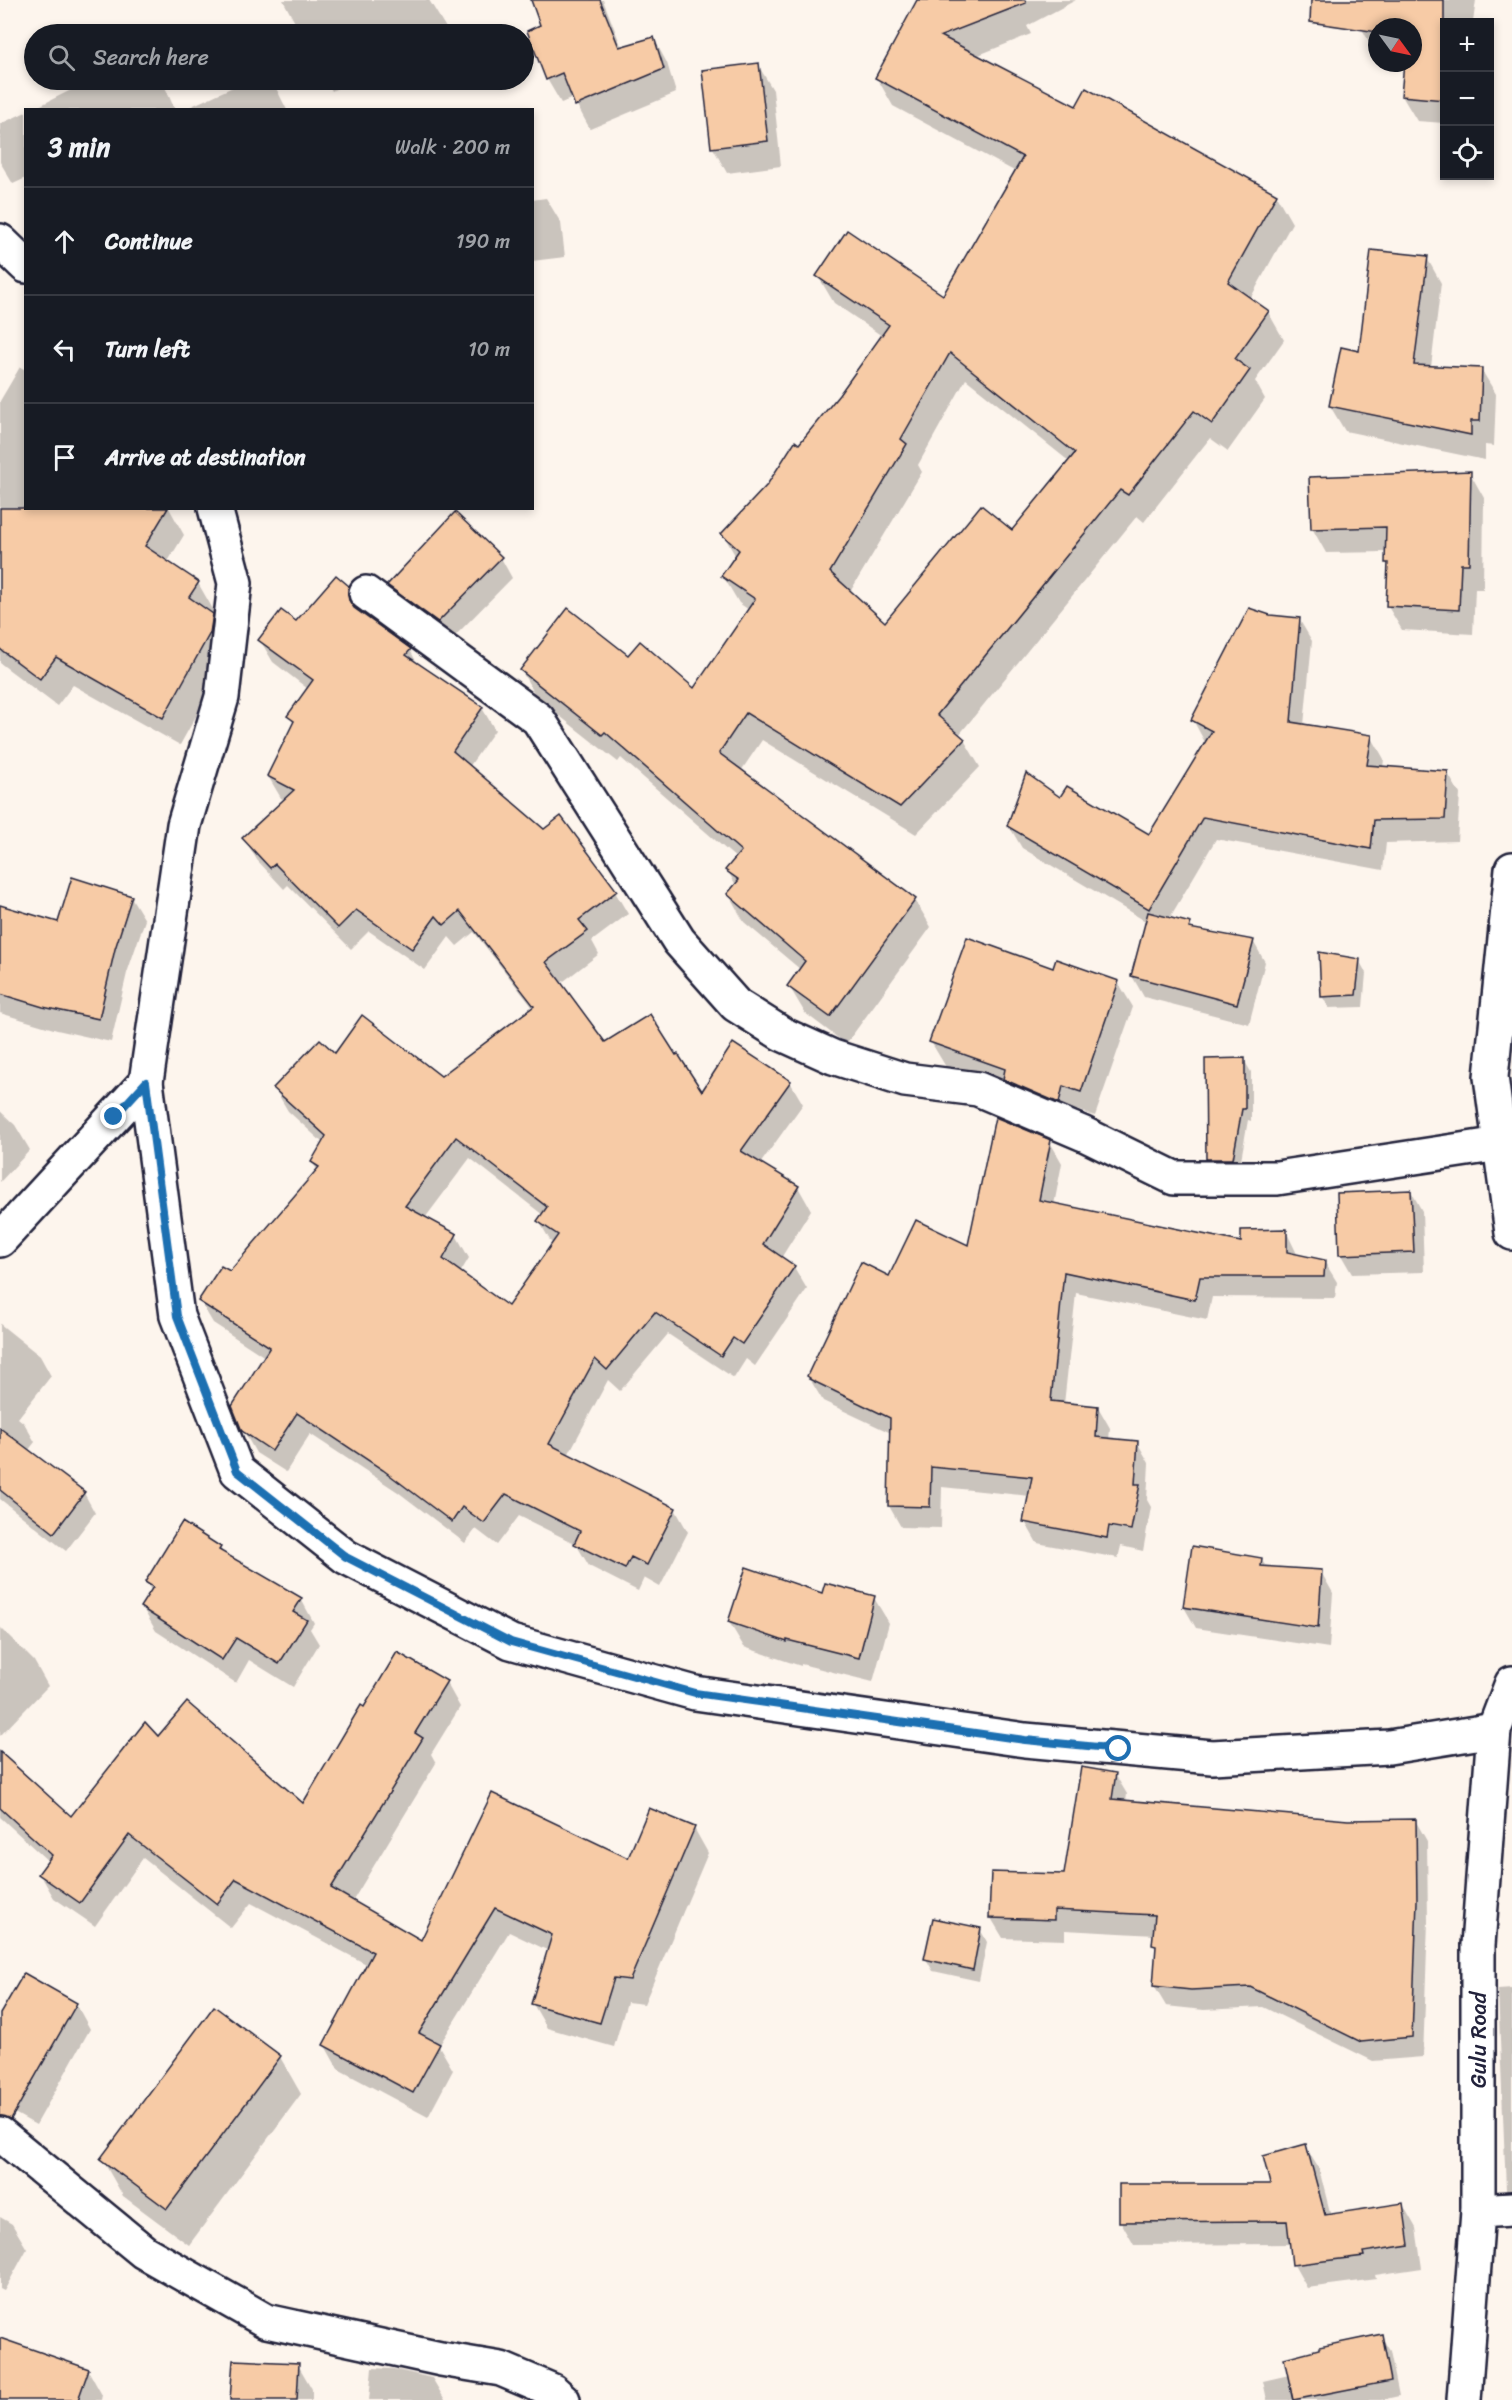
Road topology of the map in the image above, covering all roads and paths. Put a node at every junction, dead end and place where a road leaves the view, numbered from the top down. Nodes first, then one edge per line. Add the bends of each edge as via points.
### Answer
1 (0, 241) edge
2 (24, 264) edge
3 (216, 510) edge
4 (366, 593) dead end
5 (1512, 869) edge
6 (146, 1082) junction
7 (1500, 1143) junction
8 (1512, 1233) edge
9 (0, 1240) edge
10 (1512, 1683) edge
11 (1494, 1730) junction
12 (0, 2134) edge
13 (1512, 2209) edge
14 (1478, 2211) junction
15 (563, 2400) edge
16 (1464, 2400) edge

1 - 2 street
3 - 6 street via 235,583 222,697 184,825
4 - 7 street via 538,719 679,941 736,1005 782,1034 905,1080 978,1089 1084,1134 1173,1178 1277,1178
5 - 7 street via 1491,1077
6 - 9 street
6 - 11 street via 177,1316 237,1471 346,1557 511,1642 695,1693 1025,1740 1212,1757 1389,1747
7 - 8 street
10 - 11 street, Gulu Road
11 - 14 street, Gulu Road via 1478,1945
12 - 15 street via 144,2252 266,2321 501,2369 554,2391
13 - 14 street
14 - 16 street, Gulu Road

